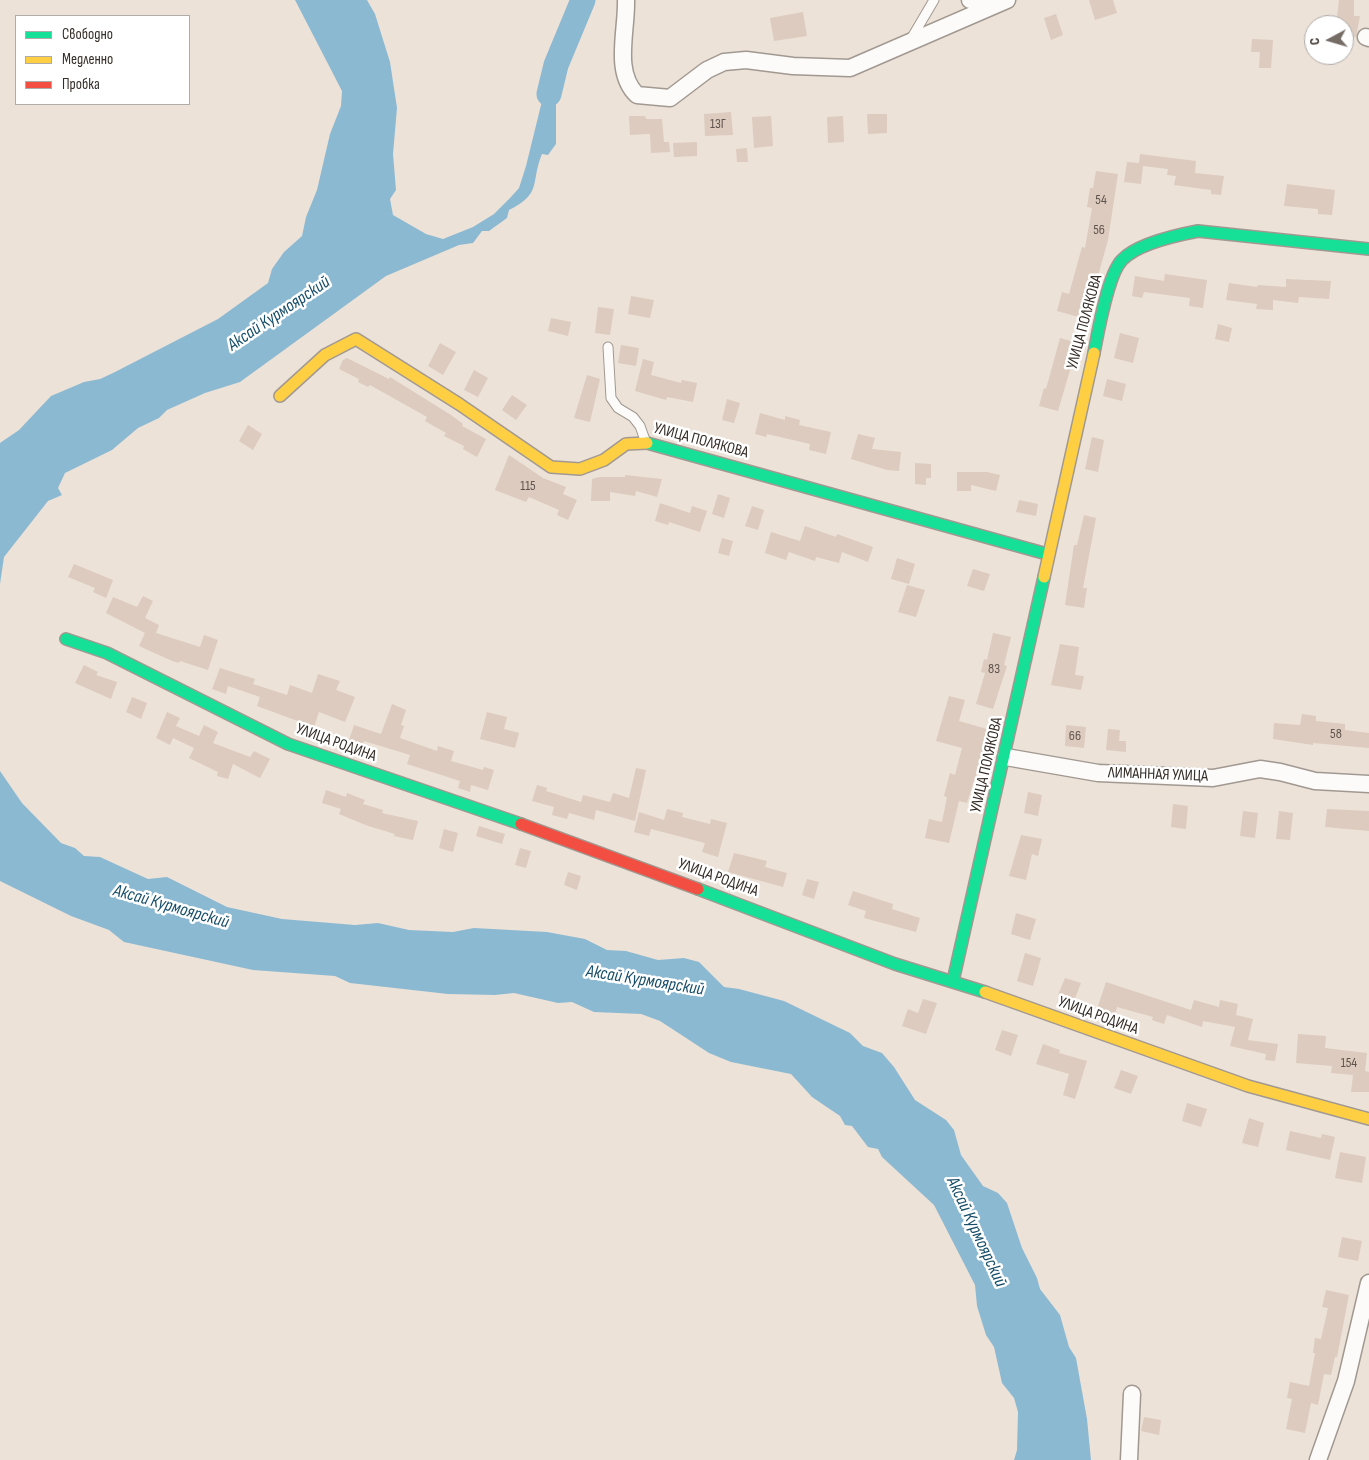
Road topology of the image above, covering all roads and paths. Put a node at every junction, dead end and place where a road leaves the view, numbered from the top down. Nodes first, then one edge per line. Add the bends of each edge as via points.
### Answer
1 (626, 0) edge
2 (934, 0) edge
3 (970, 0) edge
4 (1002, 1) edge
5 (908, 43) junction
6 (1369, 249) edge
7 (608, 347) dead end
8 (280, 396) dead end
9 (645, 442) junction
10 (1047, 554) junction
11 (66, 639) dead end
12 (1006, 758) junction
13 (1369, 784) edge
14 (953, 981) junction
15 (1369, 1119) edge
16 (1369, 1283) edge
17 (1132, 1394) dead end
18 (1129, 1460) edge
19 (1318, 1460) edge

1 - 5 street via 624,75 628,87 637,95 652,98 670,98 707,70 724,62 746,60 850,68
2 - 5 lane
3 - 4 street
4 - 5 street
6 - 10 street, УЛИЦА ПОЛЯКОВА via 1198,231 1152,243 1122,260 1105,302
7 - 9 lane via 611,398 640,426
8 - 9 street, УЛИЦА ПОЛЯКОВА via 321,358 343,343 356,339 551,466 580,469 593,466 626,444
9 - 10 street, УЛИЦА ПОЛЯКОВА
10 - 12 street, УЛИЦА ПОЛЯКОВА
11 - 14 street, УЛИЦА РОДИНА via 107,653 288,744 564,838 895,964
12 - 13 street, ЛИМАННАЯ УЛИЦА via 1098,773 1213,778 1260,769 1315,782
12 - 14 street, УЛИЦА ПОЛЯКОВА
14 - 15 street, УЛИЦА РОДИНА via 1248,1086
16 - 19 street via 1346,1380
17 - 18 street

